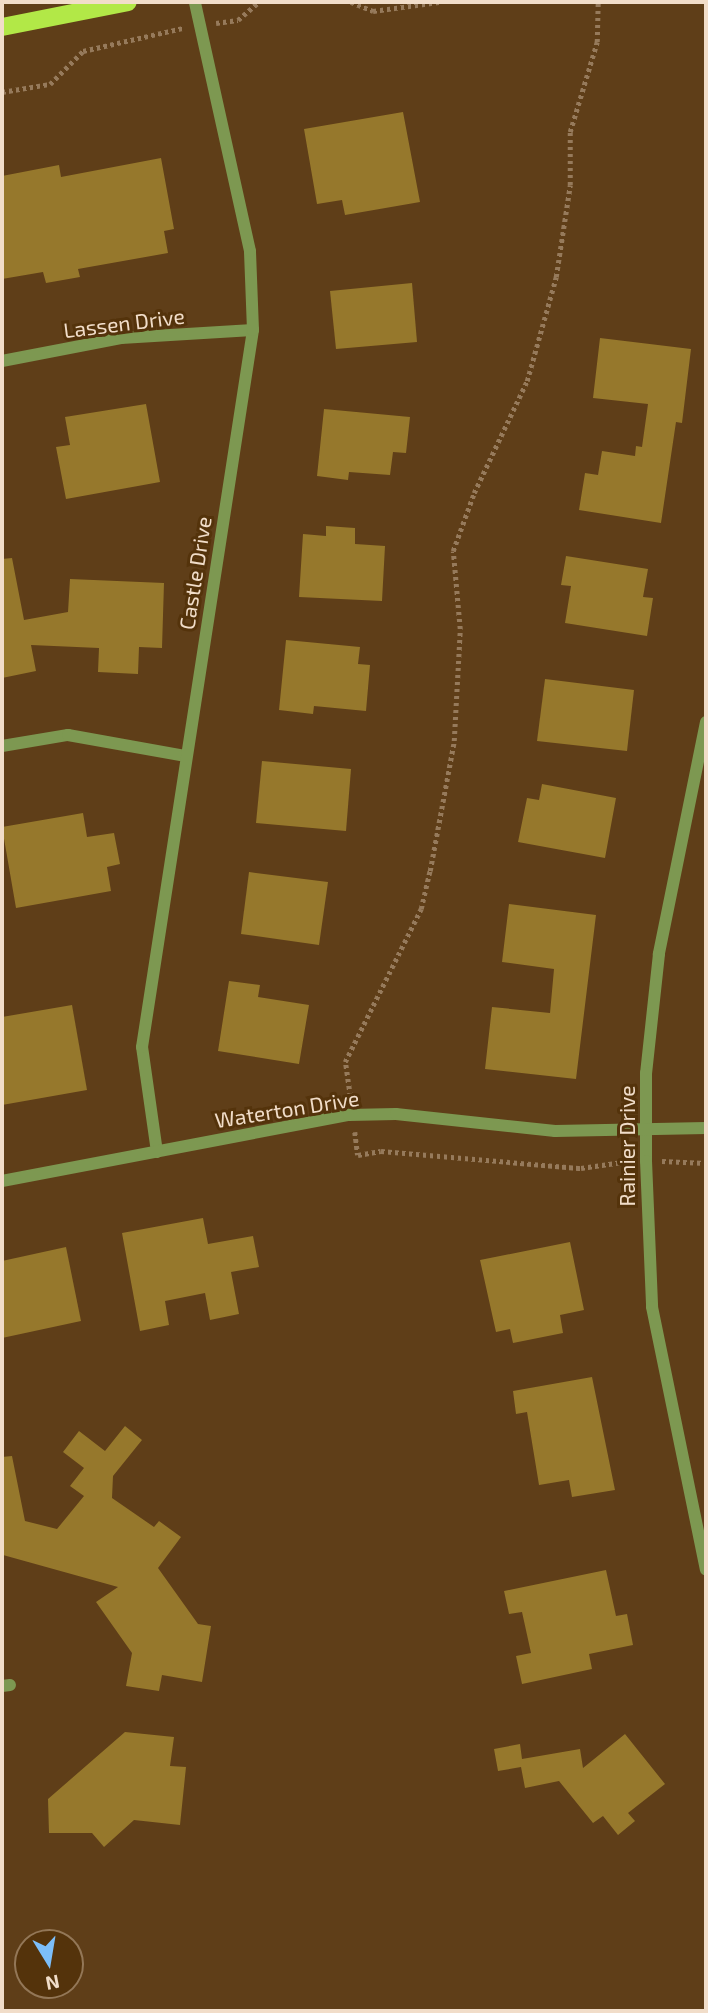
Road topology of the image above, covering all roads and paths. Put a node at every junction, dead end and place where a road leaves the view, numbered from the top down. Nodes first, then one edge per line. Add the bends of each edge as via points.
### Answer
1 (128, 2) edge
2 (195, 2) edge
3 (260, 2) edge
4 (351, 2) edge
5 (440, 2) edge
6 (598, 2) edge
7 (201, 25) junction
8 (2, 27) edge
9 (2, 92) edge
10 (253, 330) junction
11 (2, 361) edge
12 (706, 722) edge
13 (2, 746) edge
14 (186, 756) junction
15 (352, 1116) junction
16 (706, 1128) edge
17 (646, 1132) junction
18 (157, 1152) junction
19 (646, 1161) junction
20 (706, 1163) edge
21 (2, 1181) edge
22 (706, 1569) edge

1 - 8 main road
2 - 7 street, Castle Drive
3 - 7 path via 238,20
4 - 5 path via 373,11
6 - 15 path via 597,42 570,132 570,185 556,277 527,382 474,493 453,551 460,629 454,741 421,909 345,1062
7 - 9 path via 83,51 50,85
7 - 10 street, Castle Drive via 250,251
10 - 11 street, Lassen Drive via 121,338
10 - 14 street, Castle Drive
12 - 17 street, Rainier Drive via 659,954 646,1073
13 - 14 street via 68,735
14 - 18 street, Castle Drive via 142,1047
15 - 17 street, Waterton Drive via 396,1114 555,1131
15 - 18 street, Waterton Drive
15 - 19 path via 358,1155 381,1151 581,1168
16 - 17 street, Waterton Drive
17 - 19 street, Rainier Drive
18 - 21 street, Waterton Drive
19 - 20 path
19 - 22 street, Rainier Drive via 652,1307

